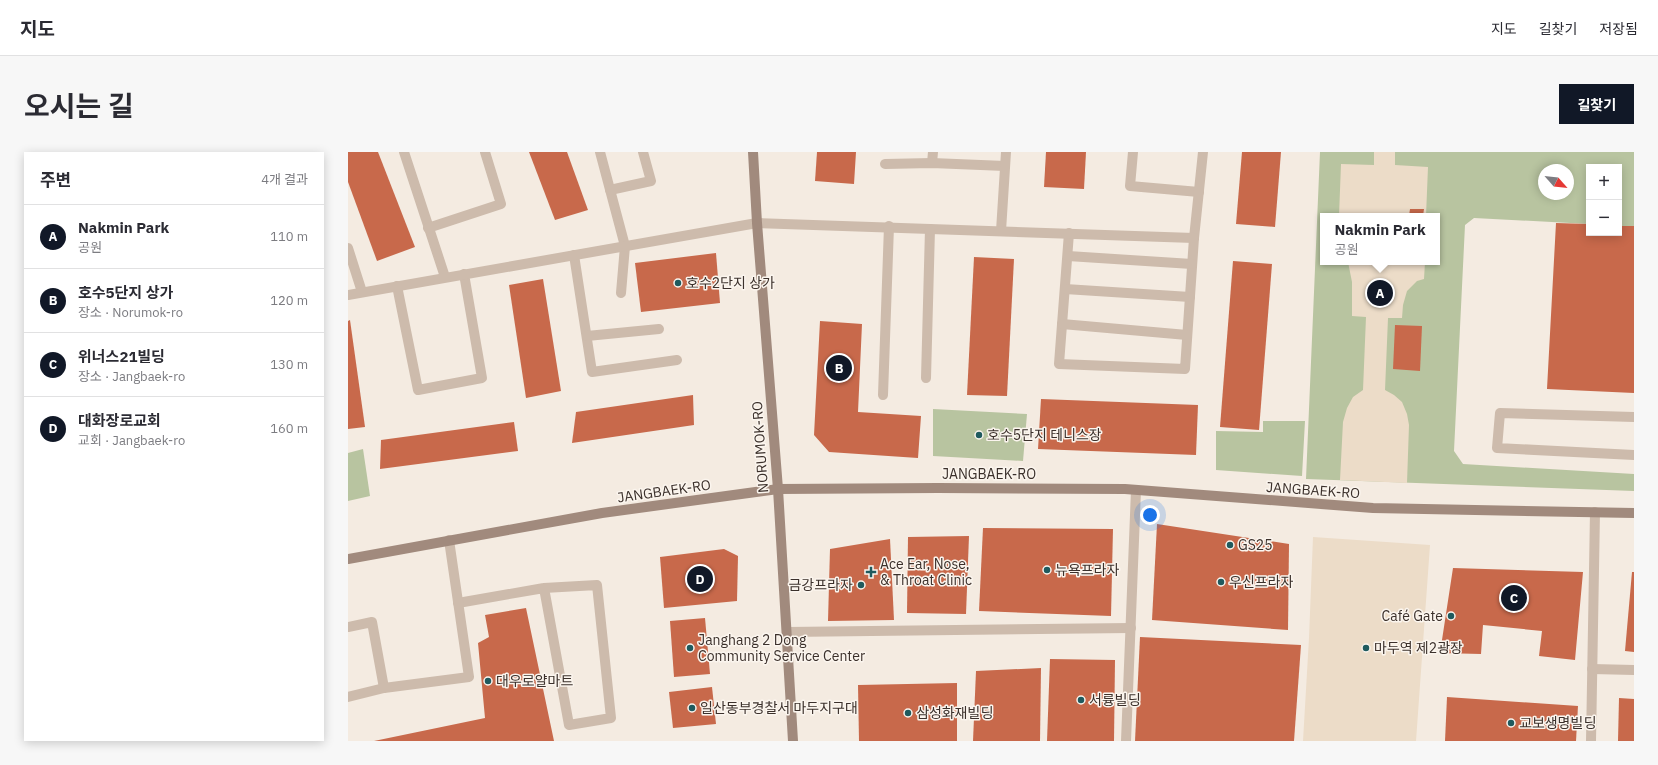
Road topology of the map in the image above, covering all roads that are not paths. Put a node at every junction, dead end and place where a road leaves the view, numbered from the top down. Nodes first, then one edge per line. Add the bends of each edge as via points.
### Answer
1 (404, 152) edge
2 (485, 152) edge
3 (600, 152) edge
4 (643, 152) edge
5 (753, 152) edge
6 (933, 152) edge
7 (1006, 152) edge
8 (1133, 152) edge
9 (1203, 152) edge
10 (932, 163) junction
11 (885, 164) dead end
12 (1005, 166) junction
13 (610, 190) junction
14 (1198, 192) junction
15 (757, 223) junction
16 (889, 226) junction
17 (428, 228) junction
18 (930, 228) junction
19 (1002, 231) junction
20 (1069, 234) junction
21 (1194, 238) junction
22 (625, 246) junction
23 (348, 248) edge
24 (574, 255) junction
25 (1068, 256) junction
26 (1192, 264) junction
27 (464, 274) junction
28 (445, 277) junction
29 (397, 286) junction
30 (1065, 289) junction
31 (362, 292) junction
32 (621, 293) dead end
33 (348, 295) edge
34 (1190, 297) junction
35 (1062, 324) junction
36 (659, 329) dead end
37 (1187, 335) junction
38 (587, 336) junction
39 (677, 360) dead end
40 (926, 378) dead end
41 (883, 395) dead end
42 (1634, 418) edge
43 (1634, 455) edge
44 (778, 489) junction
45 (1136, 490) junction
46 (1596, 512) junction
47 (1634, 513) edge
48 (449, 540) junction
49 (348, 559) edge
50 (544, 588) junction
51 (458, 603) junction
52 (348, 627) edge
53 (1131, 628) junction
54 (786, 632) junction
55 (1592, 669) junction
56 (1634, 670) edge
57 (384, 688) junction
58 (348, 697) edge
59 (793, 741) edge
60 (1126, 741) edge
61 (1590, 741) edge

1 - 17 street
2 - 17 street via 501,204
3 - 13 street
4 - 13 street via 651,181
5 - 15 street, NORUMOK-RO
6 - 10 street
7 - 12 street
8 - 14 street via 1130,186
9 - 14 street
10 - 11 street
10 - 12 street
12 - 19 street
13 - 22 street
14 - 21 street
15 - 16 street
15 - 22 street
15 - 44 street, NORUMOK-RO
16 - 18 street
16 - 41 street
17 - 28 street
18 - 19 street
18 - 40 street
19 - 20 street
20 - 21 street
20 - 25 street
21 - 26 street
22 - 24 street
22 - 32 street
23 - 31 street
24 - 27 street
24 - 38 street
25 - 26 street
25 - 30 street
26 - 34 street
27 - 28 street
27 - 29 street via 482,378 418,390
28 - 29 street
29 - 31 street
30 - 34 street
30 - 35 street
31 - 33 street
34 - 37 street
35 - 37 street
35 - 37 street via 1059,364 1184,369
36 - 38 street
38 - 39 street via 592,372
42 - 43 street via 1500,412 1497,448
44 - 45 street, JANGBAEK-RO
44 - 48 street, JANGBAEK-RO via 602,513
44 - 54 street, NORUMOK-RO
45 - 46 street, JANGBAEK-RO via 1373,508
45 - 53 street
46 - 47 street, JANGBAEK-RO
46 - 55 street
48 - 49 street, JANGBAEK-RO
48 - 51 street
50 - 50 street via 597,585 611,718 569,725
50 - 51 street
51 - 57 street via 469,677
52 - 57 street via 372,622
53 - 54 street
53 - 60 street
54 - 59 street, NORUMOK-RO
55 - 56 street
55 - 61 street
57 - 58 street

